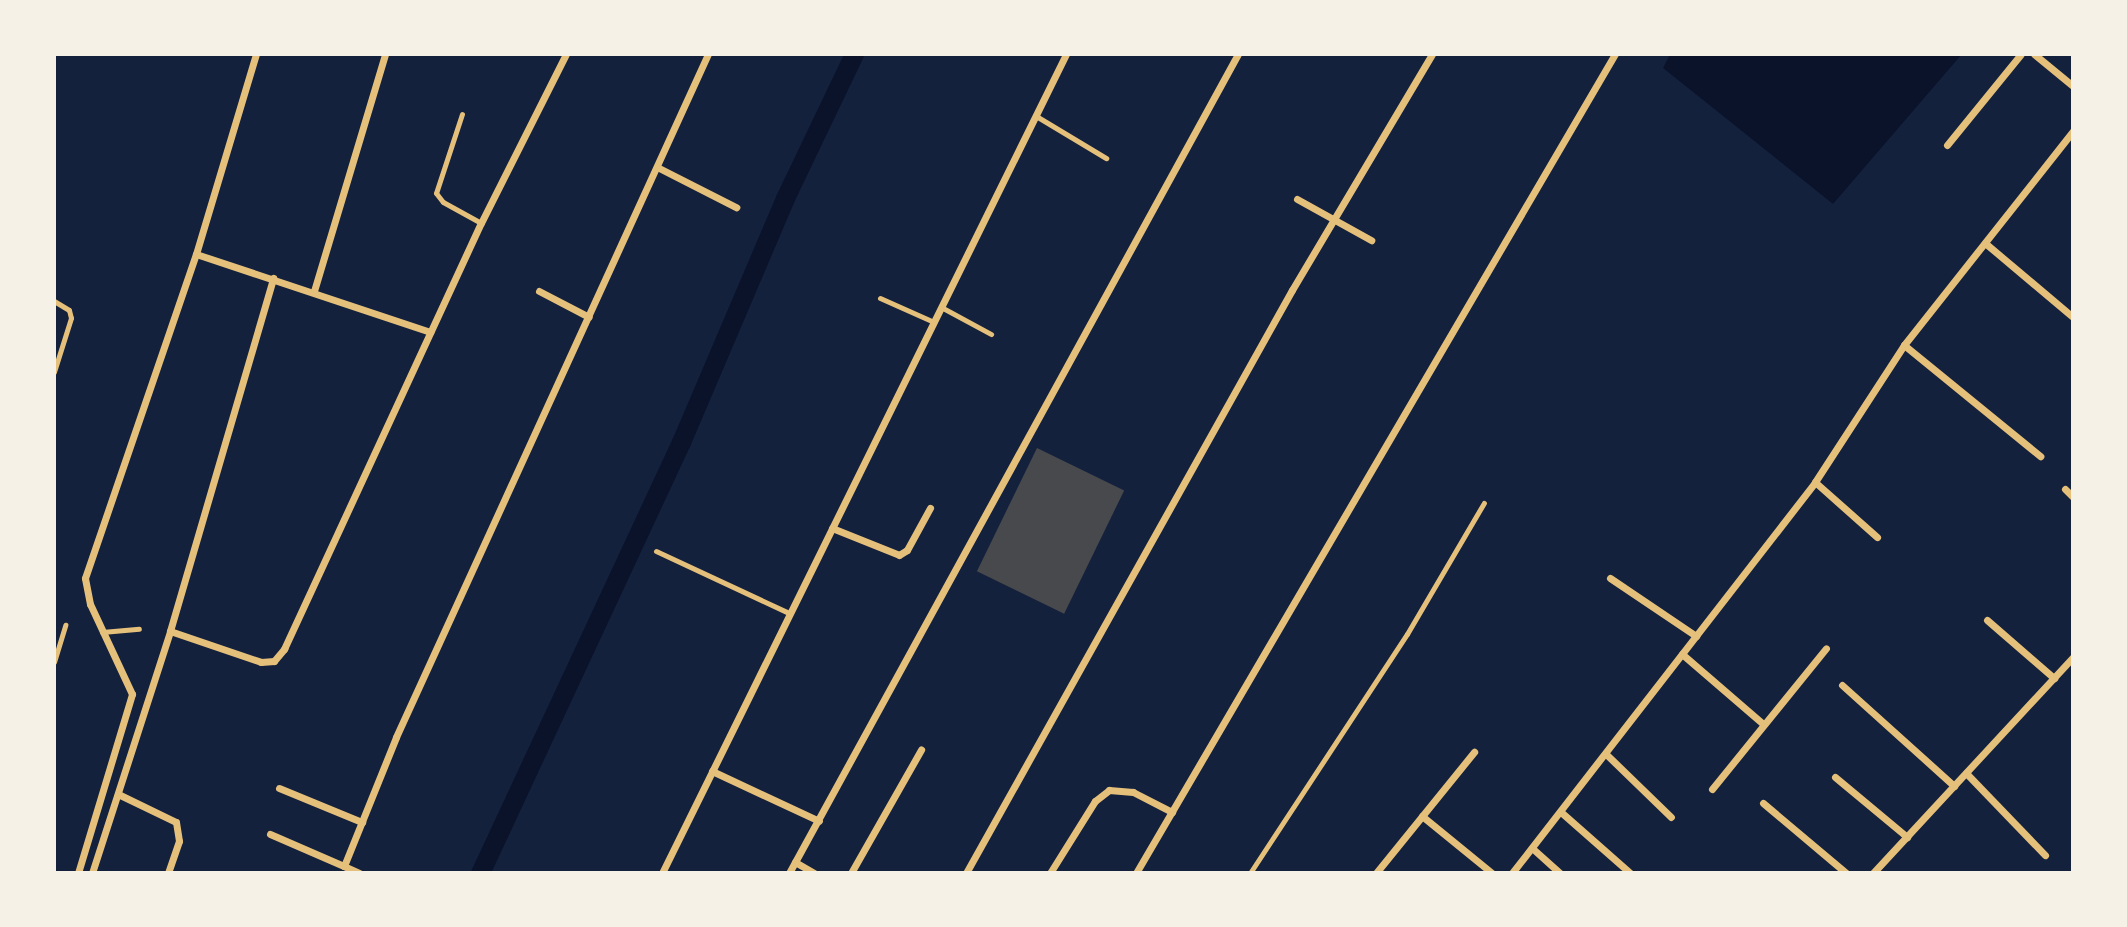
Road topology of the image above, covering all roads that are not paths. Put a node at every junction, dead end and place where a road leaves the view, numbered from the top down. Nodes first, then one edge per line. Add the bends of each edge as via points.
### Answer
1 (256, 54) edge
2 (385, 54) edge
3 (566, 54) edge
4 (708, 54) edge
5 (1066, 54) edge
6 (1238, 54) edge
7 (1433, 54) edge
8 (1615, 54) edge
9 (2021, 54) edge
10 (2034, 54) edge
11 (2073, 86) edge
12 (462, 114) dead end
13 (1036, 116) junction
14 (2073, 131) edge
15 (1947, 145) dead end
16 (1106, 158) dead end
17 (657, 166) junction
18 (1297, 199) dead end
19 (736, 207) dead end
20 (1334, 219) junction
21 (481, 223) junction
22 (1371, 240) dead end
23 (1985, 243) junction
24 (196, 254) junction
25 (272, 278) junction
26 (314, 290) junction
27 (539, 291) dead end
28 (880, 298) dead end
29 (54, 301) edge
30 (941, 307) junction
31 (589, 317) junction
32 (2073, 317) edge
33 (934, 322) junction
34 (430, 332) junction
35 (991, 334) dead end
36 (1904, 345) junction
37 (54, 372) edge
38 (2040, 456) dead end
39 (1815, 482) junction
40 (2065, 489) dead end
41 (2073, 497) edge
42 (1484, 503) dead end
43 (930, 508) dead end
44 (832, 528) junction
45 (1877, 537) dead end
46 (656, 551) dead end
47 (1610, 578) dead end
48 (789, 613) junction
49 (1987, 620) dead end
50 (65, 625) dead end
51 (139, 629) dead end
52 (170, 631) junction
53 (103, 632) junction
54 (1696, 636) junction
55 (1826, 648) dead end
56 (1682, 654) junction
57 (2073, 657) edge
58 (54, 662) edge
59 (2053, 678) junction
60 (1842, 685) dead end
61 (1763, 724) junction
62 (921, 750) dead end
63 (1474, 752) dead end
64 (1607, 755) junction
65 (712, 771) junction
66 (1966, 773) junction
67 (1835, 778) dead end
68 (1954, 786) junction
69 (279, 788) dead end
70 (1712, 789) dead end
71 (118, 794) junction
72 (1763, 803) dead end
73 (1172, 811) junction
74 (1562, 813) junction
75 (1422, 816) junction
76 (1671, 817) dead end
77 (819, 821) junction
78 (362, 822) junction
79 (270, 834) dead end
80 (1907, 837) junction
81 (1532, 848) junction
82 (2045, 855) dead end
83 (795, 862) junction
84 (344, 866) junction
85 (78, 873) edge
86 (92, 873) edge
87 (168, 873) edge
88 (359, 873) edge
89 (662, 873) edge
90 (789, 873) edge
91 (814, 873) edge
92 (851, 873) edge
93 (966, 873) edge
94 (1050, 873) edge
95 (1136, 873) edge
96 (1250, 873) edge
97 (1376, 873) edge
98 (1492, 873) edge
99 (1512, 873) edge
100 (1560, 873) edge
101 (1630, 873) edge
102 (1846, 873) edge
103 (1873, 873) edge

1 - 24 street
2 - 26 street
3 - 21 street
4 - 17 street
5 - 13 street
6 - 77 street
7 - 20 street
8 - 73 street
9 - 15 street
10 - 11 street
12 - 21 lane via 436,193 443,202
13 - 16 lane
13 - 30 street
14 - 23 street
17 - 19 street
17 - 31 street
18 - 20 street
20 - 22 street
20 - 93 street
21 - 34 street
23 - 32 street
23 - 36 street
24 - 25 street
24 - 53 street via 85,578
25 - 26 street
25 - 52 street
26 - 34 street
27 - 31 street
28 - 33 lane
29 - 37 lane via 69,310 71,318
30 - 33 street
30 - 35 lane
31 - 78 street
33 - 44 street
34 - 52 street via 284,649 274,660 261,663
36 - 38 street
36 - 39 street
39 - 45 street
39 - 54 street
40 - 41 street
42 - 96 lane via 1407,634
43 - 44 street via 899,555
44 - 48 street
46 - 48 lane
47 - 54 street
48 - 65 street
49 - 59 street
50 - 58 lane
51 - 53 lane
52 - 71 street
53 - 85 street via 132,694
54 - 56 street
55 - 61 street
56 - 61 street
56 - 64 street
57 - 59 street
59 - 66 street
60 - 68 street
61 - 70 street
62 - 92 street
63 - 75 street
64 - 74 street
64 - 76 street
65 - 77 street
65 - 89 street
66 - 68 street
66 - 82 street
67 - 80 street
68 - 80 street
69 - 78 street
71 - 86 street
71 - 87 street via 176,822 179,841
72 - 102 street
73 - 94 street via 1133,792 1109,790 1095,801
73 - 95 street
74 - 81 street
74 - 101 street
75 - 97 street
75 - 98 street
77 - 83 street
78 - 84 street
79 - 84 street
80 - 103 street
81 - 99 street
81 - 100 street
83 - 90 street
83 - 91 street
84 - 88 street

